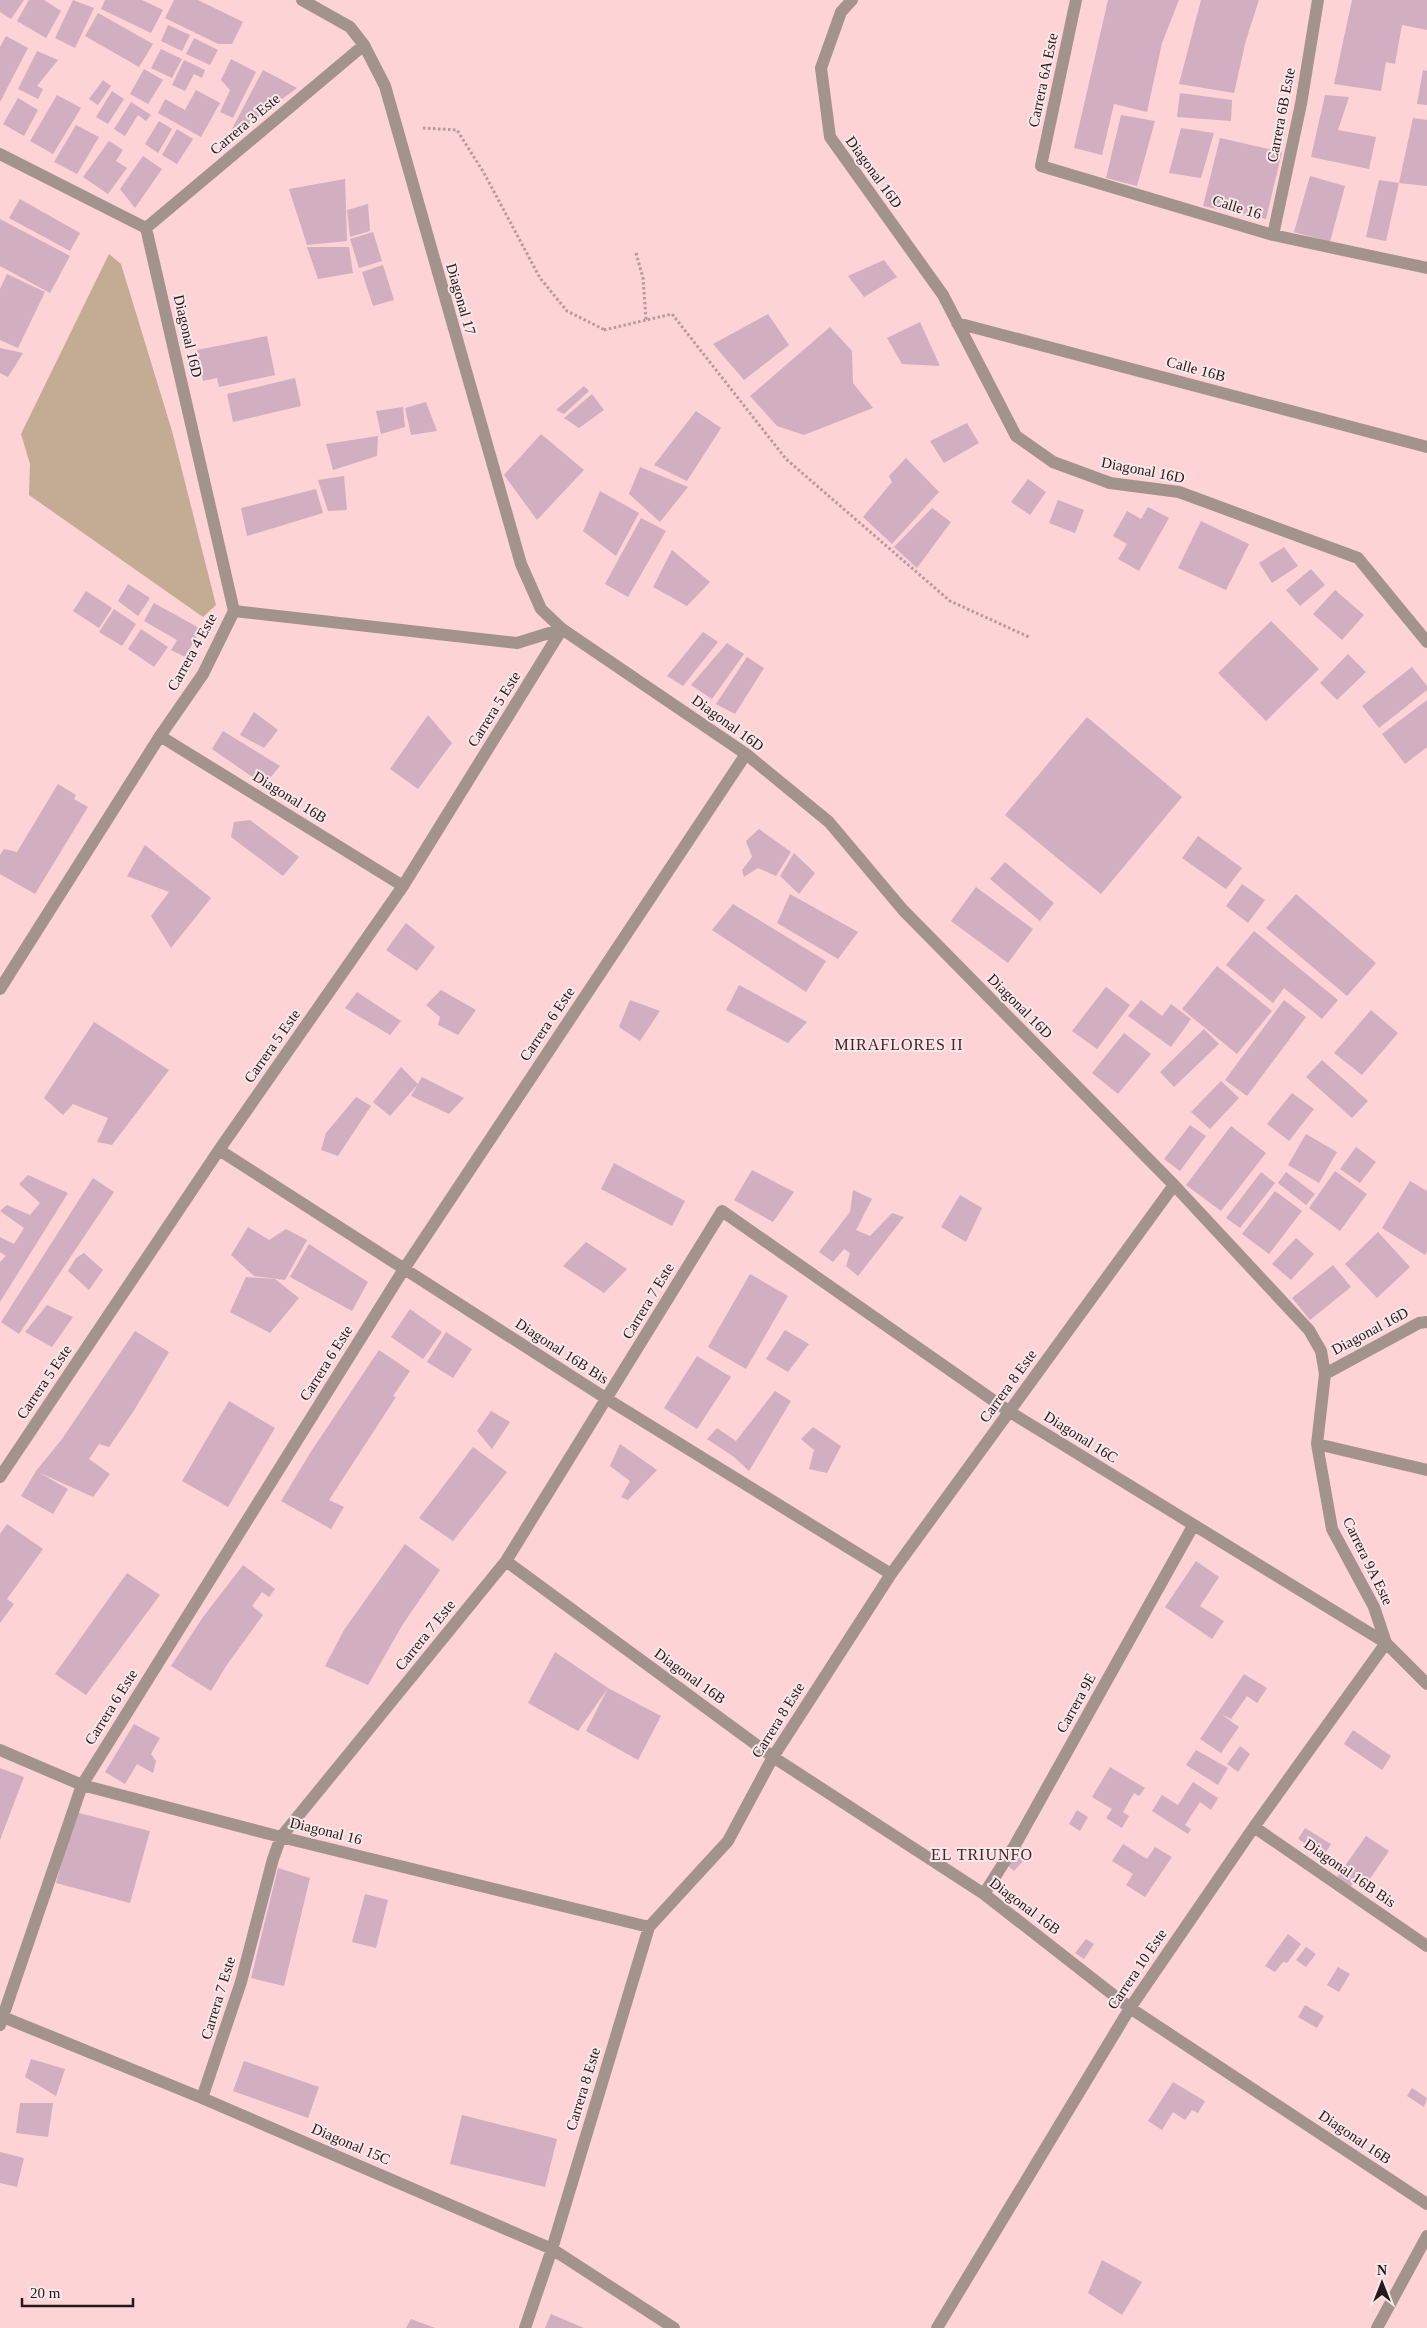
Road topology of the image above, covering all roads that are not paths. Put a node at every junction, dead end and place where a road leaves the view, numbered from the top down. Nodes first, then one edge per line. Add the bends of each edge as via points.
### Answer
1 (302, 0) edge
2 (852, 0) edge
3 (1076, 0) edge
4 (1318, 0) edge
5 (364, 45) junction
6 (0, 154) edge
7 (1041, 166) joint
8 (146, 228) junction
9 (1273, 235) junction
10 (1427, 268) edge
11 (957, 323) junction
12 (1427, 446) edge
13 (234, 611) junction
14 (562, 629) junction
15 (1427, 642) edge
16 (160, 736) junction
17 (746, 754) junction
18 (403, 886) junction
19 (0, 989) edge
20 (219, 1150) junction
21 (1174, 1185) junction
22 (722, 1211) joint
23 (404, 1269) junction
24 (1427, 1322) edge
25 (1325, 1374) junction
26 (607, 1399) junction
27 (1010, 1412) junction
28 (1317, 1444) junction
29 (1427, 1470) edge
30 (1, 1472) edge
31 (1193, 1526) junction
32 (506, 1562) junction
33 (891, 1574) junction
34 (1386, 1643) junction
35 (1427, 1684) edge
36 (0, 1750) edge
37 (773, 1757) junction
38 (82, 1785) junction
39 (1254, 1827) junction
40 (281, 1837) junction
41 (984, 1894) junction
42 (649, 1927) junction
43 (1427, 1946) edge
44 (1130, 2008) junction
45 (1, 2021) edge
46 (202, 2098) junction
47 (1427, 2204) edge
48 (1427, 2236) edge
49 (552, 2249) junction
50 (1381, 2326) edge
51 (525, 2328) edge
52 (674, 2328) edge
53 (937, 2328) edge

1 - 5 street, Diagonal 17 via 350,27
2 - 11 street, Diagonal 16D via 841,12 821,68 830,138 943,295
3 - 7 street, Carrera 6A Este
4 - 9 street, Carrera 6B Este via 1301,104
5 - 8 street, Carrera 3 Este
5 - 14 street, Diagonal 17 via 385,86 521,564 541,609
6 - 8 street
7 - 9 street, Calle 16
8 - 13 street, Diagonal 16D
9 - 10 street, Calle 16
11 - 12 street, Calle 16B
11 - 15 street, Diagonal 16D via 1016,436 1052,462 1110,483 1179,492 1358,558
13 - 14 street, Carrera 4 Este via 517,643
13 - 16 street, Carrera 4 Este via 203,674
14 - 17 street, Diagonal 16D
14 - 18 street, Carrera 5 Este
16 - 18 street, Diagonal 16B
16 - 19 street, Carrera 4 Este
17 - 21 street, Diagonal 16D via 829,822 903,910
17 - 23 street, Carrera 6 Este
18 - 20 street, Carrera 5 Este
20 - 23 street, Diagonal 16B Bis
20 - 30 street, Carrera 5 Este
21 - 25 street, Diagonal 16D via 1309,1330 1321,1351
21 - 27 street, Carrera 8 Este
22 - 26 street, Carrera 7 Este
22 - 27 street, Diagonal 16C
23 - 26 street, Diagonal 16B Bis
23 - 38 street, Carrera 6 Este
24 - 25 street, Diagonal 16D via 1419,1323
25 - 28 street, Carrera 9A Este
26 - 32 street, Carrera 7 Este
26 - 33 street, Diagonal 16B Bis
27 - 31 street, Diagonal 16C
27 - 33 street, Carrera 8 Este
28 - 29 street
28 - 34 street, Carrera 9A Este via 1332,1530 1374,1607
31 - 34 street, Diagonal 16C
31 - 41 street, Carrera 9E via 1015,1845
32 - 37 street, Diagonal 16B
32 - 40 street, Carrera 7 Este
33 - 37 street, Carrera 8 Este
34 - 35 street, Diagonal 16C
34 - 39 street, Carrera 10 Este
36 - 38 street, Diagonal 16
37 - 41 street, Diagonal 16B
37 - 42 street, Carrera 8 Este via 728,1841
38 - 40 street, Diagonal 16
38 - 45 street, Carrera 6 Este
39 - 43 street, Diagonal 16B Bis
39 - 44 street, Carrera 10 Este
40 - 42 street, Diagonal 16
40 - 46 street, Carrera 7 Este via 241,1982
41 - 44 street, Diagonal 16B
42 - 49 street, Carrera 8 Este
44 - 47 street, Diagonal 16B
44 - 53 street, Carrera 10 Este
45 - 46 street, Diagonal 15C
46 - 49 street, Diagonal 15C
48 - 50 street
49 - 51 street, Carrera 8 Este
49 - 52 street, Diagonal 15C

